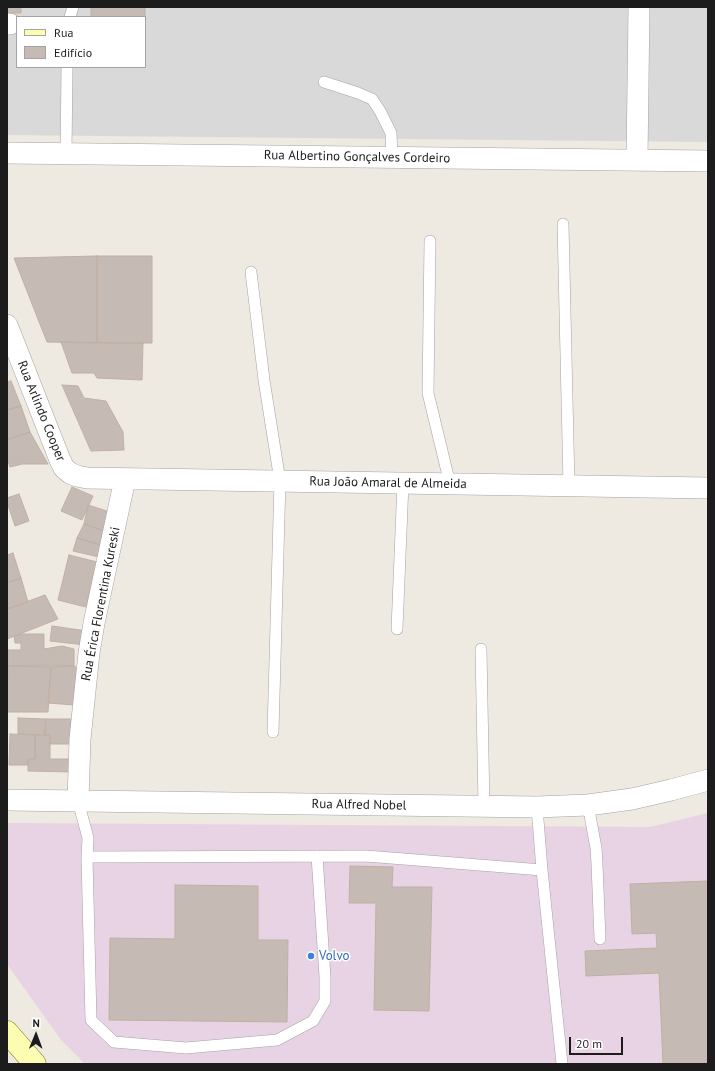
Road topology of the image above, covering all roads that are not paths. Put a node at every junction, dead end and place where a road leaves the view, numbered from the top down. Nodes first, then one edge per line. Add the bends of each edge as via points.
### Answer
1 (639, 7) edge
2 (67, 68) edge
3 (324, 82) dead end
4 (7, 153) edge
5 (66, 154) junction
6 (392, 157) junction
7 (637, 160) junction
8 (708, 161) edge
9 (563, 224) dead end
10 (430, 241) dead end
11 (251, 272) dead end
12 (7, 325) edge
13 (70, 473) joint
14 (125, 478) junction
15 (280, 481) junction
16 (403, 483) junction
17 (450, 484) junction
18 (569, 486) junction
19 (708, 488) edge
20 (397, 629) dead end
21 (481, 649) dead end
22 (273, 732) dead end
23 (708, 780) edge
24 (7, 800) edge
25 (78, 802) junction
26 (588, 805) junction
27 (484, 807) junction
28 (537, 807) junction
29 (317, 856) junction
30 (88, 857) junction
31 (542, 870) junction
32 (600, 939) dead end
33 (7, 1032) edge
34 (35, 1064) edge
35 (562, 1064) edge

1 - 7 street
2 - 5 lane
3 - 6 lane via 372,99 391,133
4 - 5 street, Rua Albertino Gonçalves Cordeiro
5 - 6 street, Rua Albertino Gonçalves Cordeiro
6 - 7 street, Rua Albertino Gonçalves Cordeiro
7 - 8 street, Rua Albertino Gonçalves Cordeiro
9 - 18 lane
10 - 17 lane via 428,393
11 - 15 lane
12 - 13 street, Rua Arlindo Cooper via 60,460
13 - 14 street, Rua João Amaral de Almeida via 86,478
14 - 15 street, Rua João Amaral de Almeida
14 - 25 street, Rua Érica Florentina Kureski via 89,653 80,739
15 - 16 street, Rua João Amaral de Almeida
15 - 22 lane
16 - 17 street, Rua João Amaral de Almeida
16 - 20 lane
17 - 18 street, Rua João Amaral de Almeida
18 - 19 street, Rua João Amaral de Almeida
21 - 27 lane
23 - 26 street, Rua Alfred Nobel via 632,799
24 - 25 street, Rua Alfred Nobel
25 - 27 street, Rua Alfred Nobel
25 - 30 lane via 88,838
26 - 28 street, Rua Alfred Nobel
26 - 32 lane via 597,864
27 - 28 street, Rua Alfred Nobel
28 - 31 lane
29 - 30 lane
29 - 30 lane via 325,989 324,1001 313,1021 277,1040 186,1048 114,1042 91,1020
29 - 31 lane via 366,856
31 - 35 lane
33 - 34 main road

